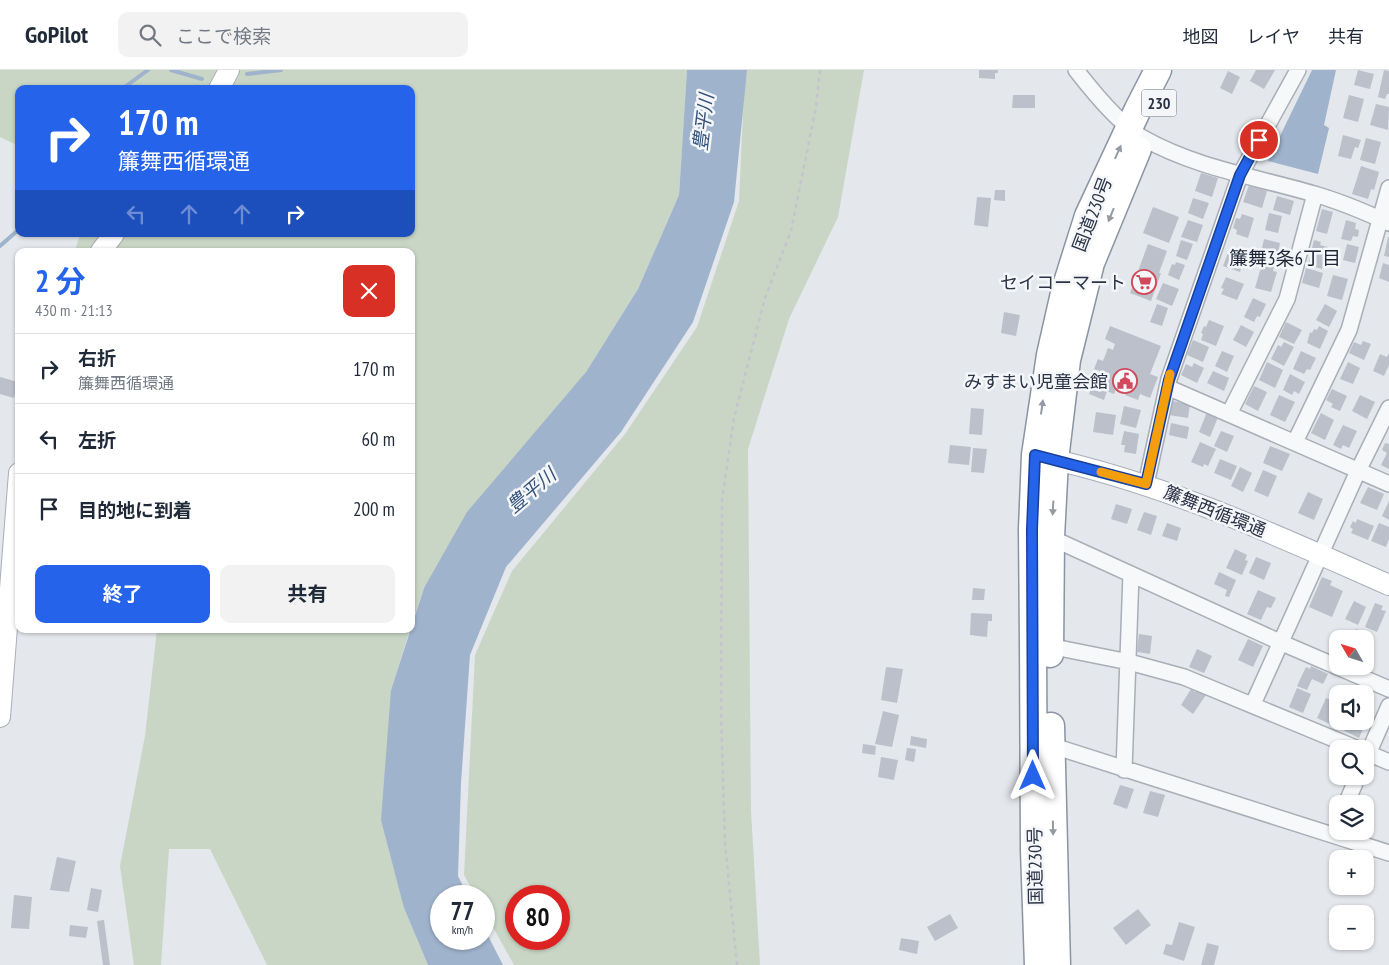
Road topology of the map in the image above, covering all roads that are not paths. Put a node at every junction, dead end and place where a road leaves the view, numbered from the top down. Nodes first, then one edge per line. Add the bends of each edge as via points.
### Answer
1 (229, 70) edge
2 (1076, 70) edge
3 (1158, 70) edge
4 (1176, 70) edge
5 (1298, 70) edge
6 (221, 85) edge
7 (1136, 132) junction
8 (1240, 175) junction
9 (1389, 188) edge
10 (1315, 194) junction
11 (1384, 221) edge
12 (112, 237) edge
13 (103, 248) edge
14 (1167, 387) junction
15 (1389, 408) edge
16 (1229, 414) junction
17 (1295, 442) junction
18 (1045, 457) junction
19 (1358, 471) junction
20 (1146, 484) junction
21 (1389, 484) edge
22 (15, 524) edge
23 (1042, 533) junction
24 (1321, 555) junction
25 (1131, 574) junction
26 (1389, 585) edge
27 (1041, 644) junction
28 (1282, 644) junction
29 (1129, 662) junction
30 (1389, 689) edge
31 (1254, 704) junction
32 (1389, 706) edge
33 (0, 717) edge
34 (1335, 740) edge
35 (1371, 740) edge
36 (1042, 743) junction
37 (1374, 757) edge
38 (1389, 762) edge
39 (1124, 770) junction
40 (1329, 827) edge
41 (1360, 840) edge
42 (1389, 853) edge
43 (1038, 965) edge
44 (1057, 965) edge

1 - 6 street
2 - 7 street via 1094,94
3 - 7 highway, 国道230号 / 230
4 - 7 highway, 国道230号 / 230
5 - 8 street
7 - 8 street via 1191,160
7 - 18 highway, 国道230号 / 230 via 1091,263
8 - 10 street
8 - 14 street
9 - 11 street
10 - 11 street
10 - 16 street via 1287,298
11 - 17 street via 1349,330
12 - 13 street
14 - 16 street
14 - 20 street
15 - 19 street
16 - 17 street
17 - 19 street
18 - 20 street, 簾舞西循環通
18 - 23 highway, 国道230号 / 230
19 - 21 street
19 - 24 street
20 - 24 street, 簾舞西循環通
22 - 33 street
23 - 25 street
23 - 27 highway, 国道230号 / 230
24 - 26 street, 簾舞西循環通
24 - 28 street
25 - 28 street
25 - 29 street
27 - 29 street
27 - 36 highway, 国道230号 / 230
28 - 30 street
28 - 31 street
29 - 31 street via 1184,677
29 - 39 street
31 - 34 street
32 - 35 street
36 - 39 street
36 - 43 highway, 国道230号 / 230 via 1034,850
36 -> 44 highway, 国道230号 / 230
37 - 38 street
39 - 40 street
41 - 42 street

